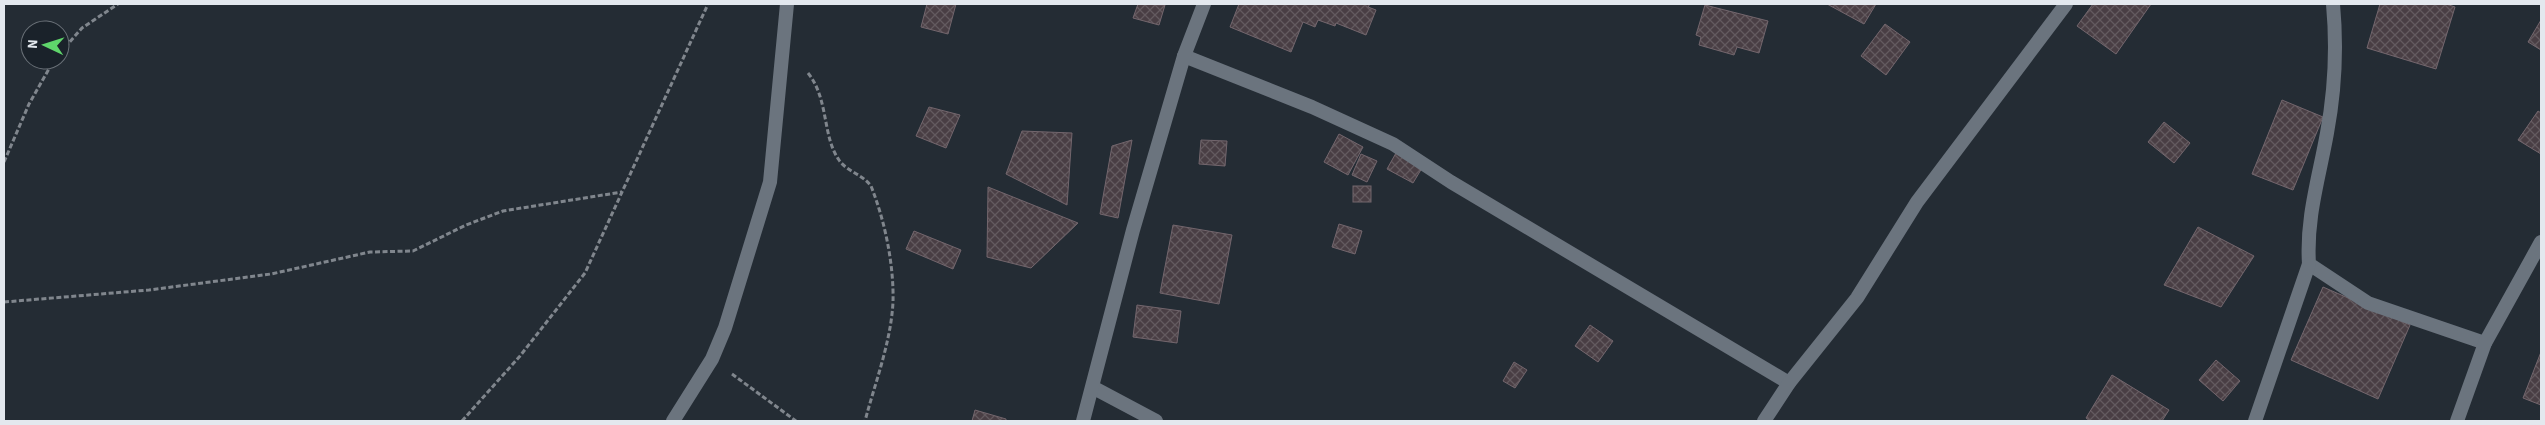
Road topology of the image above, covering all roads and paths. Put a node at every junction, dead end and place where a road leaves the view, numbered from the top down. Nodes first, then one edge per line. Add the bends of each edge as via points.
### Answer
1 (118, 4) edge
2 (708, 4) edge
3 (787, 4) edge
4 (1204, 4) edge
5 (2066, 4) edge
6 (2333, 4) edge
7 (70, 42) edge
8 (784, 44) junction
9 (1184, 56) junction
10 (48, 70) edge
11 (4, 162) edge
12 (622, 192) junction
13 (2541, 242) edge
14 (2309, 264) junction
15 (4, 302) edge
16 (2485, 343) junction
17 (712, 359) junction
18 (1789, 383) junction
19 (1094, 388) junction
20 (462, 421) edge
21 (674, 421) edge
22 (796, 421) edge
23 (864, 421) edge
24 (1083, 421) edge
25 (1156, 421) edge
26 (1764, 421) edge
27 (2255, 421) edge
28 (2457, 421) edge

1 - 7 path via 82,28
2 - 12 path
3 - 8 street
4 - 9 street
5 - 18 street via 1917,202 1858,298
6 - 14 street via 2333,97 2311,204
8 - 17 street via 770,182 725,328
8 - 23 path via 817,86 838,159 863,176 871,186 891,263 893,303
9 - 18 street via 1312,107 1393,144 1451,182
9 - 19 street via 1133,230
10 - 11 path via 29,104
12 - 15 path via 503,211 413,251 370,252 271,274 185,285
12 - 20 path via 585,274 527,348
13 - 16 street
14 - 16 street via 2368,303
14 - 27 street
16 - 28 street
17 - 21 street
17 - 22 path
18 - 26 street
19 - 24 street
19 - 25 street

